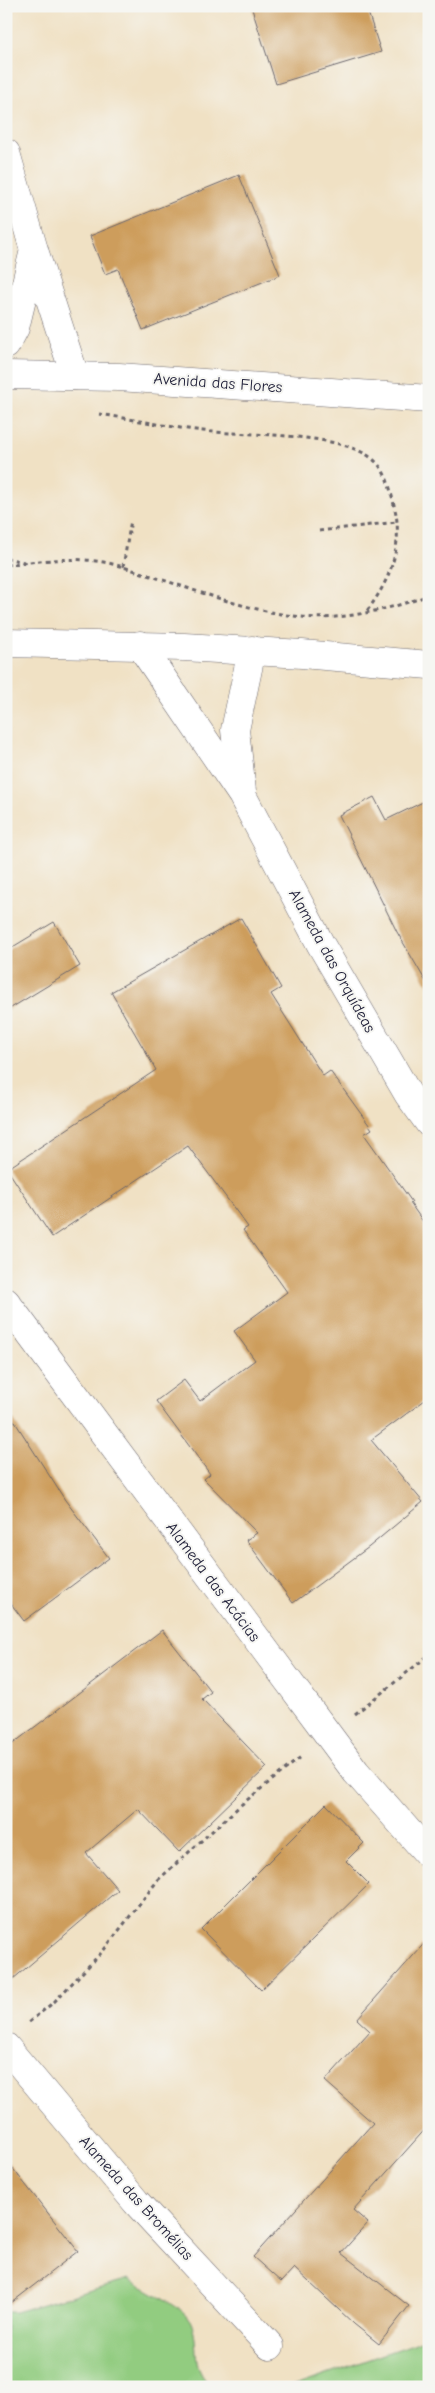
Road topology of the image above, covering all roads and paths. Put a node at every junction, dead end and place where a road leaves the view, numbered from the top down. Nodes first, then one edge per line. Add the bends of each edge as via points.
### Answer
1 (6, 153) edge
2 (34, 250) junction
3 (6, 345) edge
4 (6, 375) edge
5 (75, 376) junction
6 (429, 399) edge
7 (94, 413) dead end
8 (131, 520) dead end
9 (397, 522) junction
10 (319, 531) dead end
11 (6, 558) edge
12 (27, 562) junction
13 (6, 565) edge
14 (123, 568) junction
15 (429, 596) edge
16 (366, 612) junction
17 (6, 643) edge
18 (140, 645) junction
19 (252, 650) junction
20 (429, 665) edge
21 (242, 795) junction
22 (429, 1123) edge
23 (6, 1302) edge
24 (429, 1655) edge
25 (328, 1735) junction
26 (429, 1855) edge
27 (27, 2024) dead end
28 (6, 2047) edge
29 (270, 2346) dead end

1 - 2 street
2 - 3 street via 15,328
2 - 5 street
4 - 5 street, Avenida das Flores
5 - 6 street, Avenida das Flores via 129,377
7 - 9 path via 202,431 315,438 344,444 377,462 386,478
8 - 14 path
9 - 10 path
9 - 16 path via 396,553 389,576
11 - 12 path
12 - 13 path
12 - 14 path via 76,560
14 - 16 path via 271,612 329,617
15 - 16 path
17 - 18 street
18 - 19 street
18 - 21 street, Alameda das Orquídeas
19 - 20 street
19 - 21 street, Alameda das Orquídeas via 235,730
21 - 22 street, Alameda das Orquídeas via 322,945 408,1094
23 - 25 street, Alameda das Acácias
24 - 25 path
25 - 26 street, Alameda das Acácias
25 - 27 path via 242,1804 158,1880 104,1951 54,2002
28 - 29 street, Alameda das Bromélias via 136,2202

